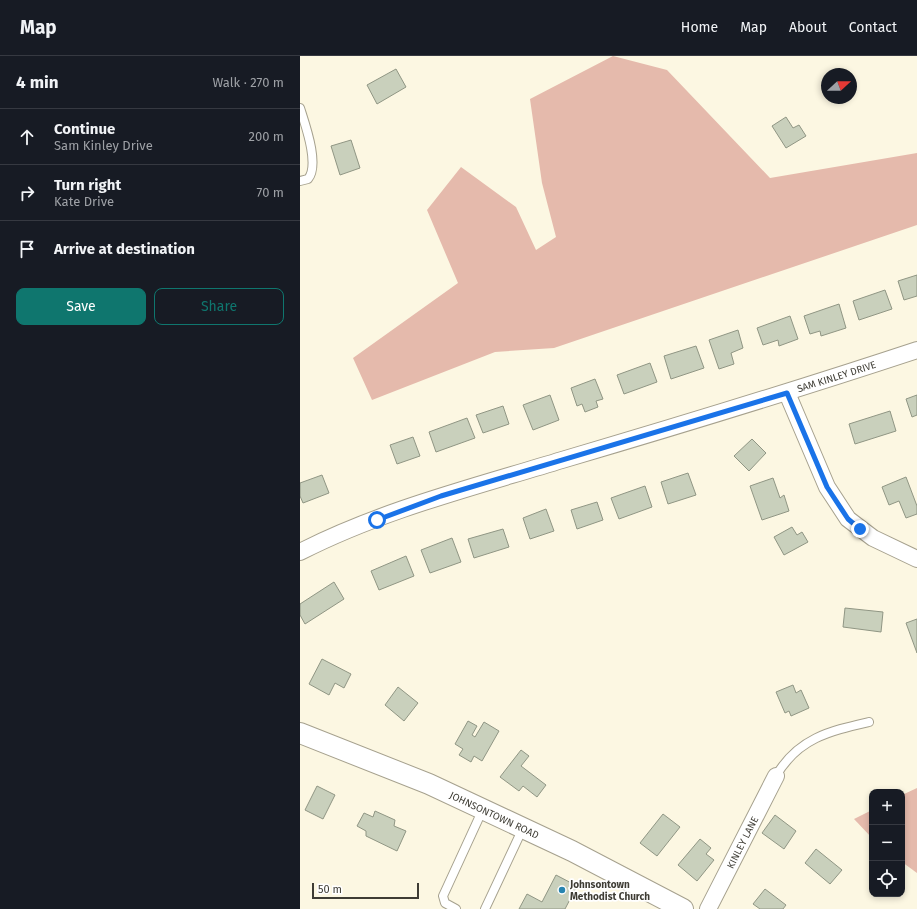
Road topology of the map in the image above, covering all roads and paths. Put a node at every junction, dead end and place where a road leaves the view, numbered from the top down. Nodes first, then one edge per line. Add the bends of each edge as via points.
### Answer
1 (300, 108) edge
2 (300, 181) edge
3 (917, 350) edge
4 (787, 393) junction
5 (300, 552) edge
6 (917, 559) edge
7 (869, 722) dead end
8 (300, 733) edge
9 (776, 776) joint
10 (483, 810) junction
11 (523, 828) junction
12 (456, 909) edge
13 (485, 909) edge
14 (682, 909) edge
15 (708, 909) edge

1 - 2 lane via 313,166 308,179
3 - 4 street, SAM KINLEY DRIVE
4 - 5 street, SAM KINLEY DRIVE via 441,496 329,537
4 - 6 street via 827,487 848,519 873,538
7 - 9 lane via 828,732 804,745 790,755
8 - 10 street, JOHNSONTOWN ROAD via 429,784
9 - 15 street, KINLEY LANE
10 - 11 street, JOHNSONTOWN ROAD
10 - 12 lane via 443,896 445,903
11 - 13 lane
11 - 14 street, JOHNSONTOWN ROAD via 636,883

